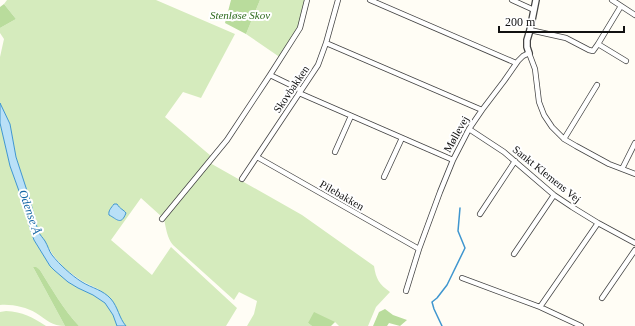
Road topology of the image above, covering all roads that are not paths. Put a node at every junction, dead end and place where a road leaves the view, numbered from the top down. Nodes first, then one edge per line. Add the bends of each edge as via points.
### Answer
1 (307, 0) edge
2 (338, 0) edge
3 (370, 0) edge
4 (512, 0) edge
5 (536, 0) edge
6 (612, 0) edge
7 (621, 6) junction
8 (534, 10) junction
9 (635, 15) edge
10 (530, 30) junction
11 (326, 43) junction
12 (598, 44) junction
13 (529, 53) junction
14 (626, 61) dead end
15 (516, 63) junction
16 (270, 75) junction
17 (597, 85) dead end
18 (300, 92) junction
19 (482, 110) junction
20 (351, 116) junction
21 (469, 129) junction
22 (402, 138) junction
23 (564, 138) junction
24 (635, 144) edge
25 (335, 152) dead end
26 (257, 157) junction
27 (453, 160) junction
28 (515, 161) junction
29 (622, 169) junction
30 (635, 174) edge
31 (384, 177) dead end
32 (242, 179) dead end
33 (554, 195) junction
34 (480, 214) dead end
35 (162, 219) dead end
36 (598, 223) junction
37 (635, 243) edge
38 (419, 249) junction
39 (635, 250) edge
40 (514, 254) dead end
41 (462, 278) dead end
42 (406, 291) dead end
43 (602, 298) dead end
44 (540, 307) junction
45 (581, 326) edge

1 - 16 street via 300,28
2 - 11 street, Skovbakken
3 - 15 street
4 - 8 street
5 - 8 street
6 - 7 street
7 - 9 street
7 - 12 street
8 - 10 street
10 - 12 street via 566,38 589,50 593,50
10 - 13 street via 527,40
11 - 18 street, Skovbakken via 318,66
11 - 19 street
12 - 14 street
13 - 15 street, Møllevej
13 - 23 street via 535,69 544,115
15 - 19 street, Møllevej
16 - 18 street
16 - 35 street via 227,140
17 - 23 street
18 - 20 street
18 - 26 street, Skovbakken
19 - 21 street, Møllevej
20 - 22 street
20 - 25 street
21 - 27 street, Møllevej
21 - 28 street, Sankt Klemens Vej
22 - 27 street
22 - 31 street
23 - 29 street
24 - 29 street
26 - 32 street, Skovbakken
26 - 38 street, Pilebakken
27 - 38 street, Møllevej
28 - 33 street, Sankt Klemens Vej
28 - 34 street
29 - 30 street
33 - 36 street, Sankt Klemens Vej
33 - 40 street
36 - 37 street, Sankt Klemens Vej
36 - 44 street
38 - 42 street, Møllevej
39 - 43 street
41 - 44 street
44 - 45 street

